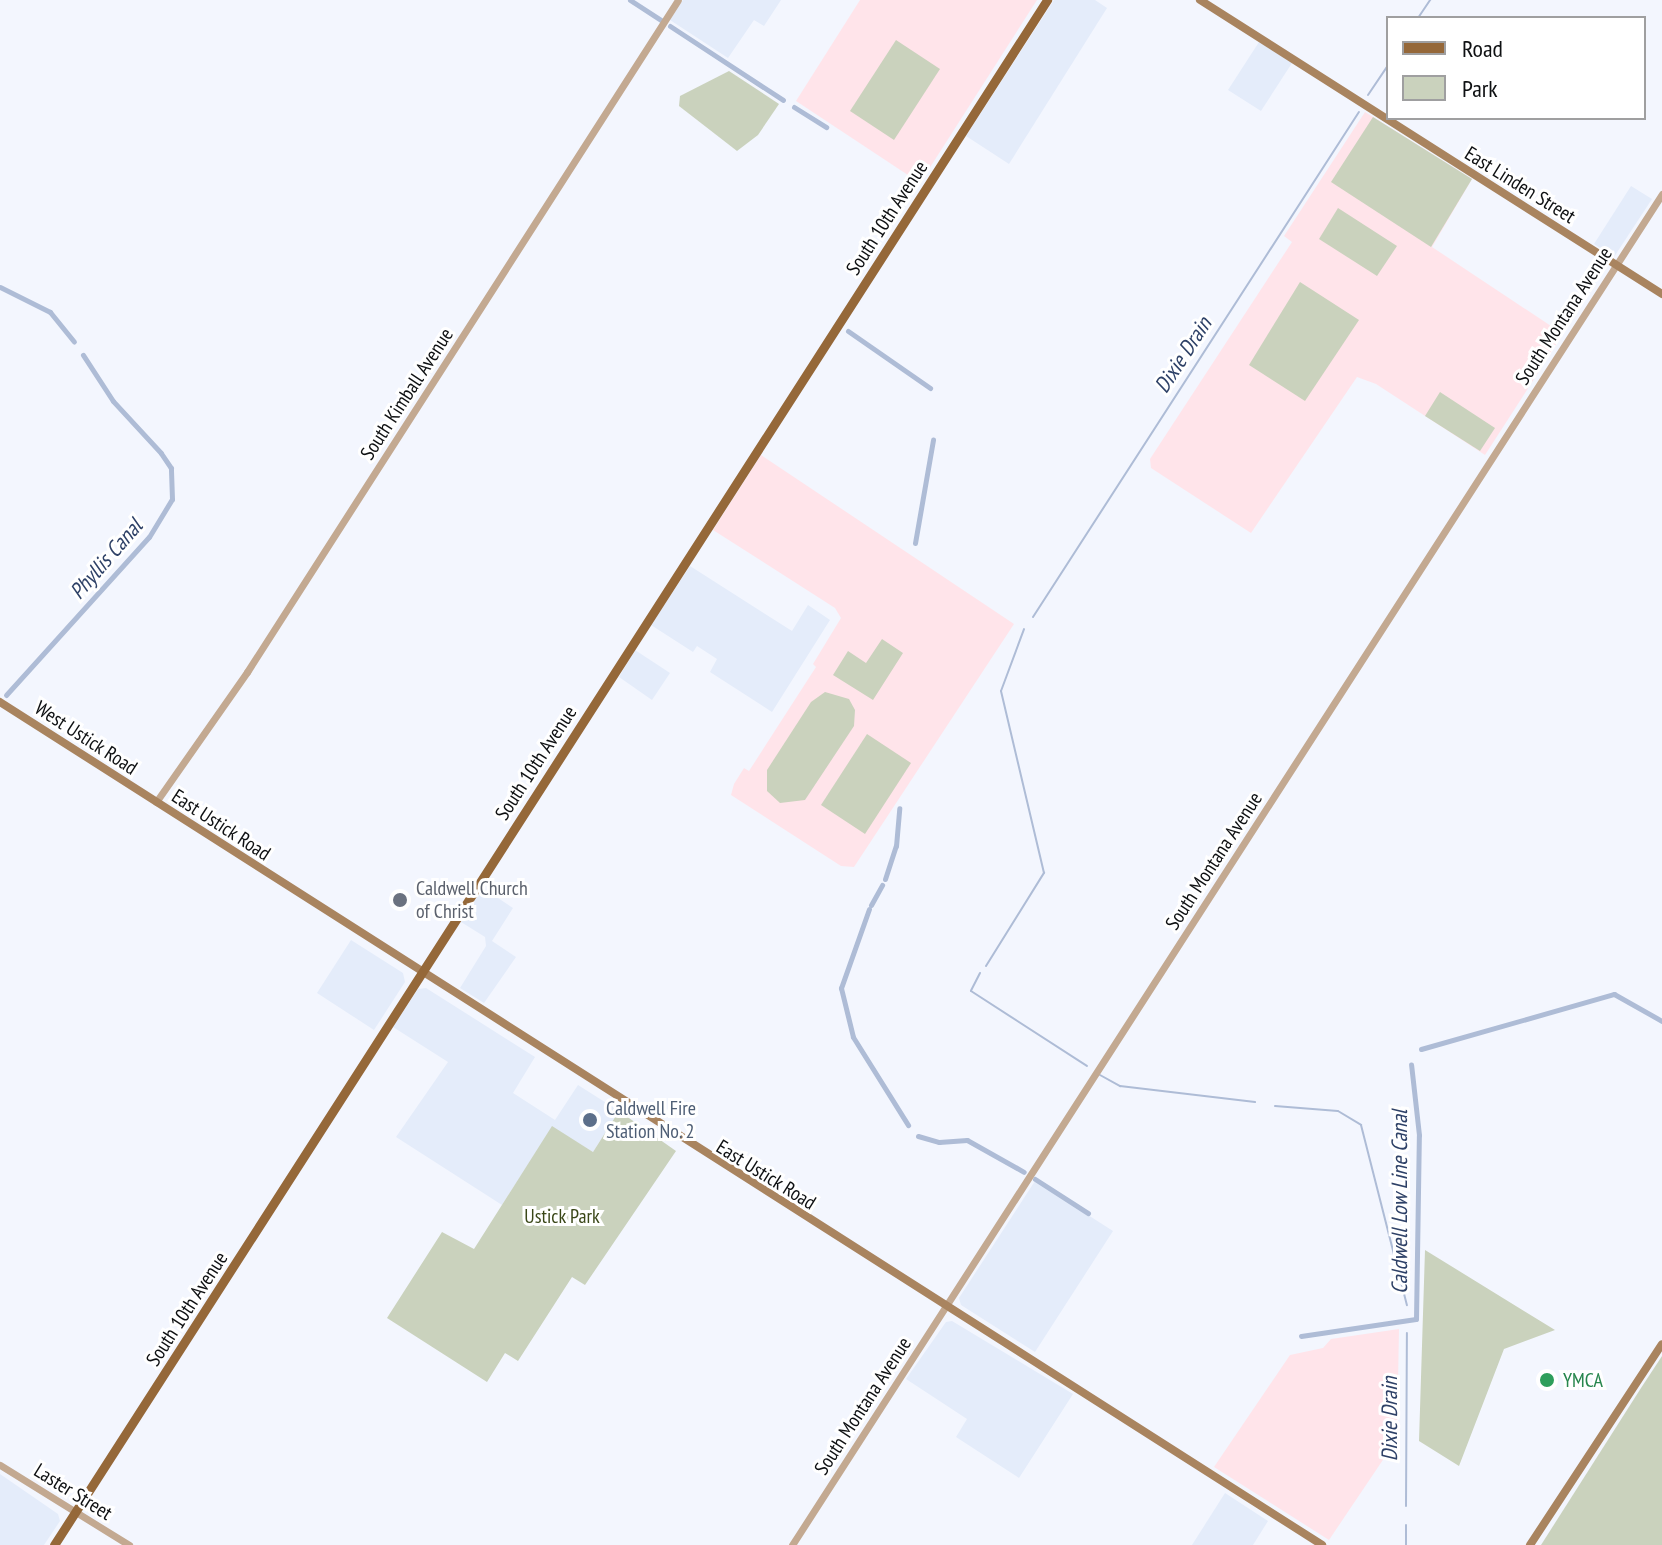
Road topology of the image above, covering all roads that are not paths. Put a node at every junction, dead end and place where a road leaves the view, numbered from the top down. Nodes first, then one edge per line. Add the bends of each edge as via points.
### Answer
1 (678, 0) edge
2 (1047, 0) edge
3 (1200, 0) edge
4 (1386, 118) edge
5 (1388, 120) edge
6 (1662, 194) edge
7 (1616, 265) junction
8 (1662, 294) edge
9 (0, 702) edge
10 (156, 802) junction
11 (421, 975) junction
12 (945, 1308) junction
13 (1662, 1344) edge
14 (0, 1465) edge
15 (75, 1512) junction
16 (54, 1545) edge
17 (129, 1545) edge
18 (792, 1545) edge
19 (1322, 1545) edge
20 (1530, 1545) edge

1 - 10 street, South Kimball Avenue via 247,672
2 - 11 main road, South 10th Avenue
3 - 4 main road, East Linden Street
5 - 7 main road, East Linden Street
6 - 7 street, South Montana Avenue
7 - 8 main road, East Linden Street
7 - 12 street, South Montana Avenue
9 - 10 main road, West Ustick Road
10 - 11 main road, East Ustick Road
11 - 12 main road, East Ustick Road
11 - 15 main road, South 10th Avenue
12 - 18 street, South Montana Avenue
12 - 19 main road, East Ustick Road
13 - 20 main road
14 - 15 street, Laster Street
15 - 16 main road, South 10th Avenue
15 - 17 street, Laster Street

